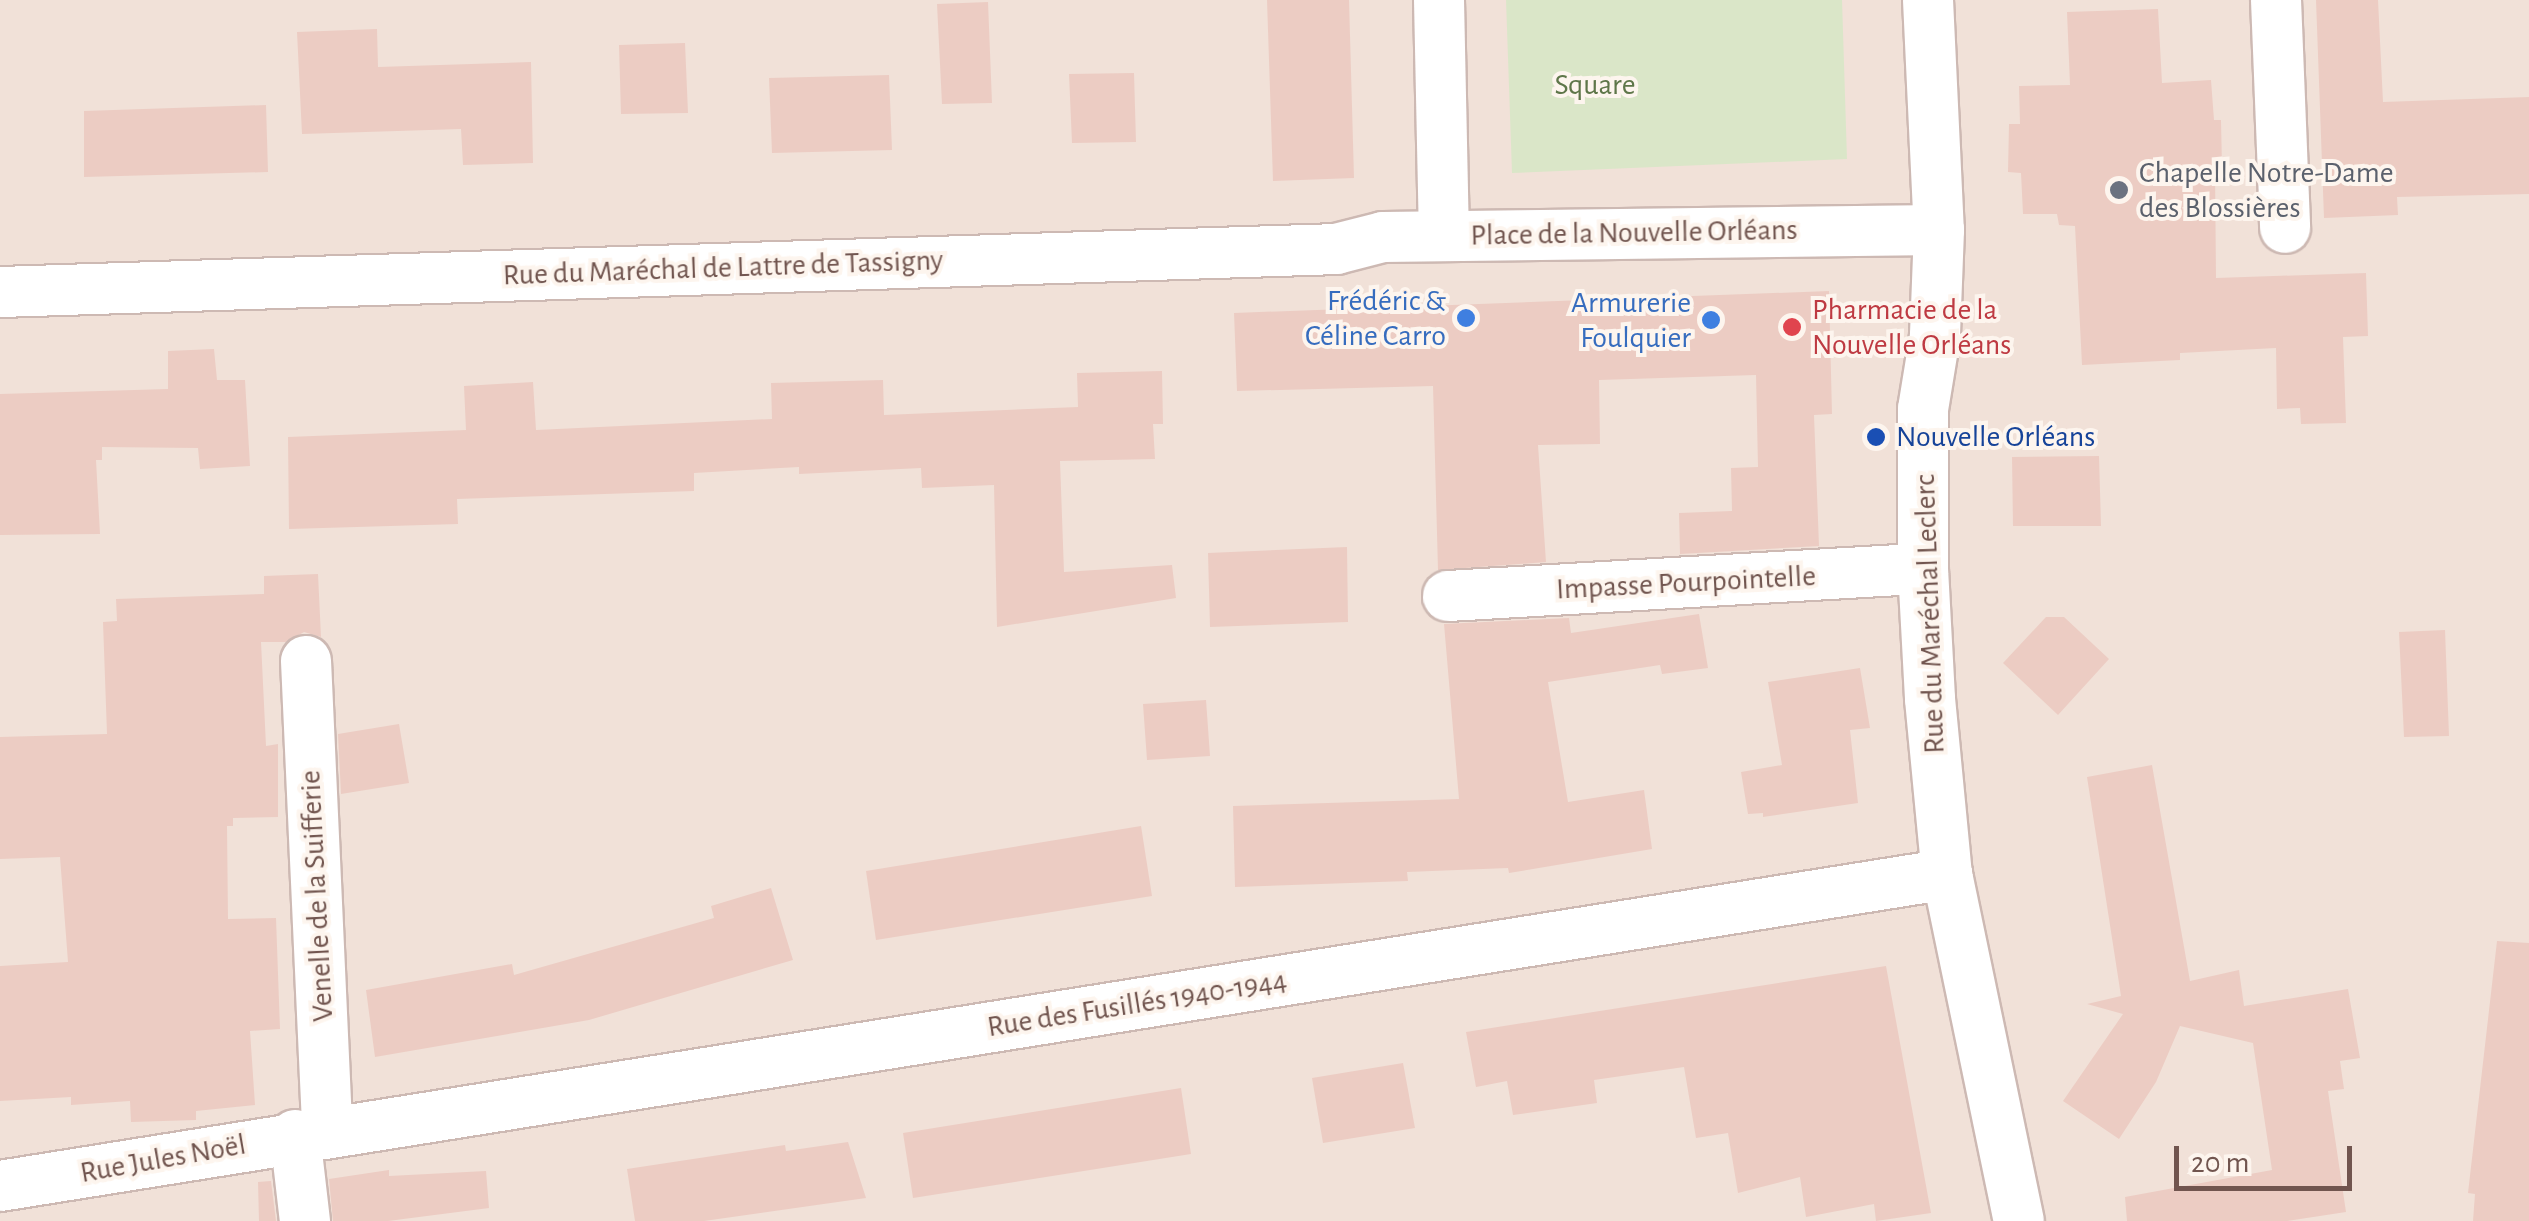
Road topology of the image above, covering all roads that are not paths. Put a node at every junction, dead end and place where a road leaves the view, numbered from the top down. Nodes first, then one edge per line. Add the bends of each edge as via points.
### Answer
1 (1439, 0) edge
2 (1928, 0) edge
3 (2276, 0) edge
4 (2286, 228) dead end
5 (1939, 230) junction
6 (1444, 236) junction
7 (0, 292) edge
8 (1923, 569) junction
9 (1448, 596) dead end
10 (306, 661) dead end
11 (1947, 874) junction
12 (311, 1133) junction
13 (0, 1186) edge
14 (305, 1221) edge
15 (2019, 1221) edge

1 - 6 street, Place de la Nouvelle Orléans
2 - 5 street, Rue du Maréchal Leclerc
3 - 4 street
5 - 6 street, Place de la Nouvelle Orléans
5 - 8 street, Rue du Maréchal Leclerc via 1923,408
6 - 7 street, Rue du Maréchal de Lattre de Tassigny via 1383,237 1336,249
8 - 9 street, Impasse Pourpointelle
8 - 11 street, Rue du Maréchal Leclerc
10 - 12 street, Venelle de la Suifferie
11 - 12 street, Rue des Fusillés 1940-1944
11 - 15 street, Rue du Maréchal Leclerc
12 - 13 street, Rue Jules Noël
12 - 14 street, Venelle de la Suifferie

